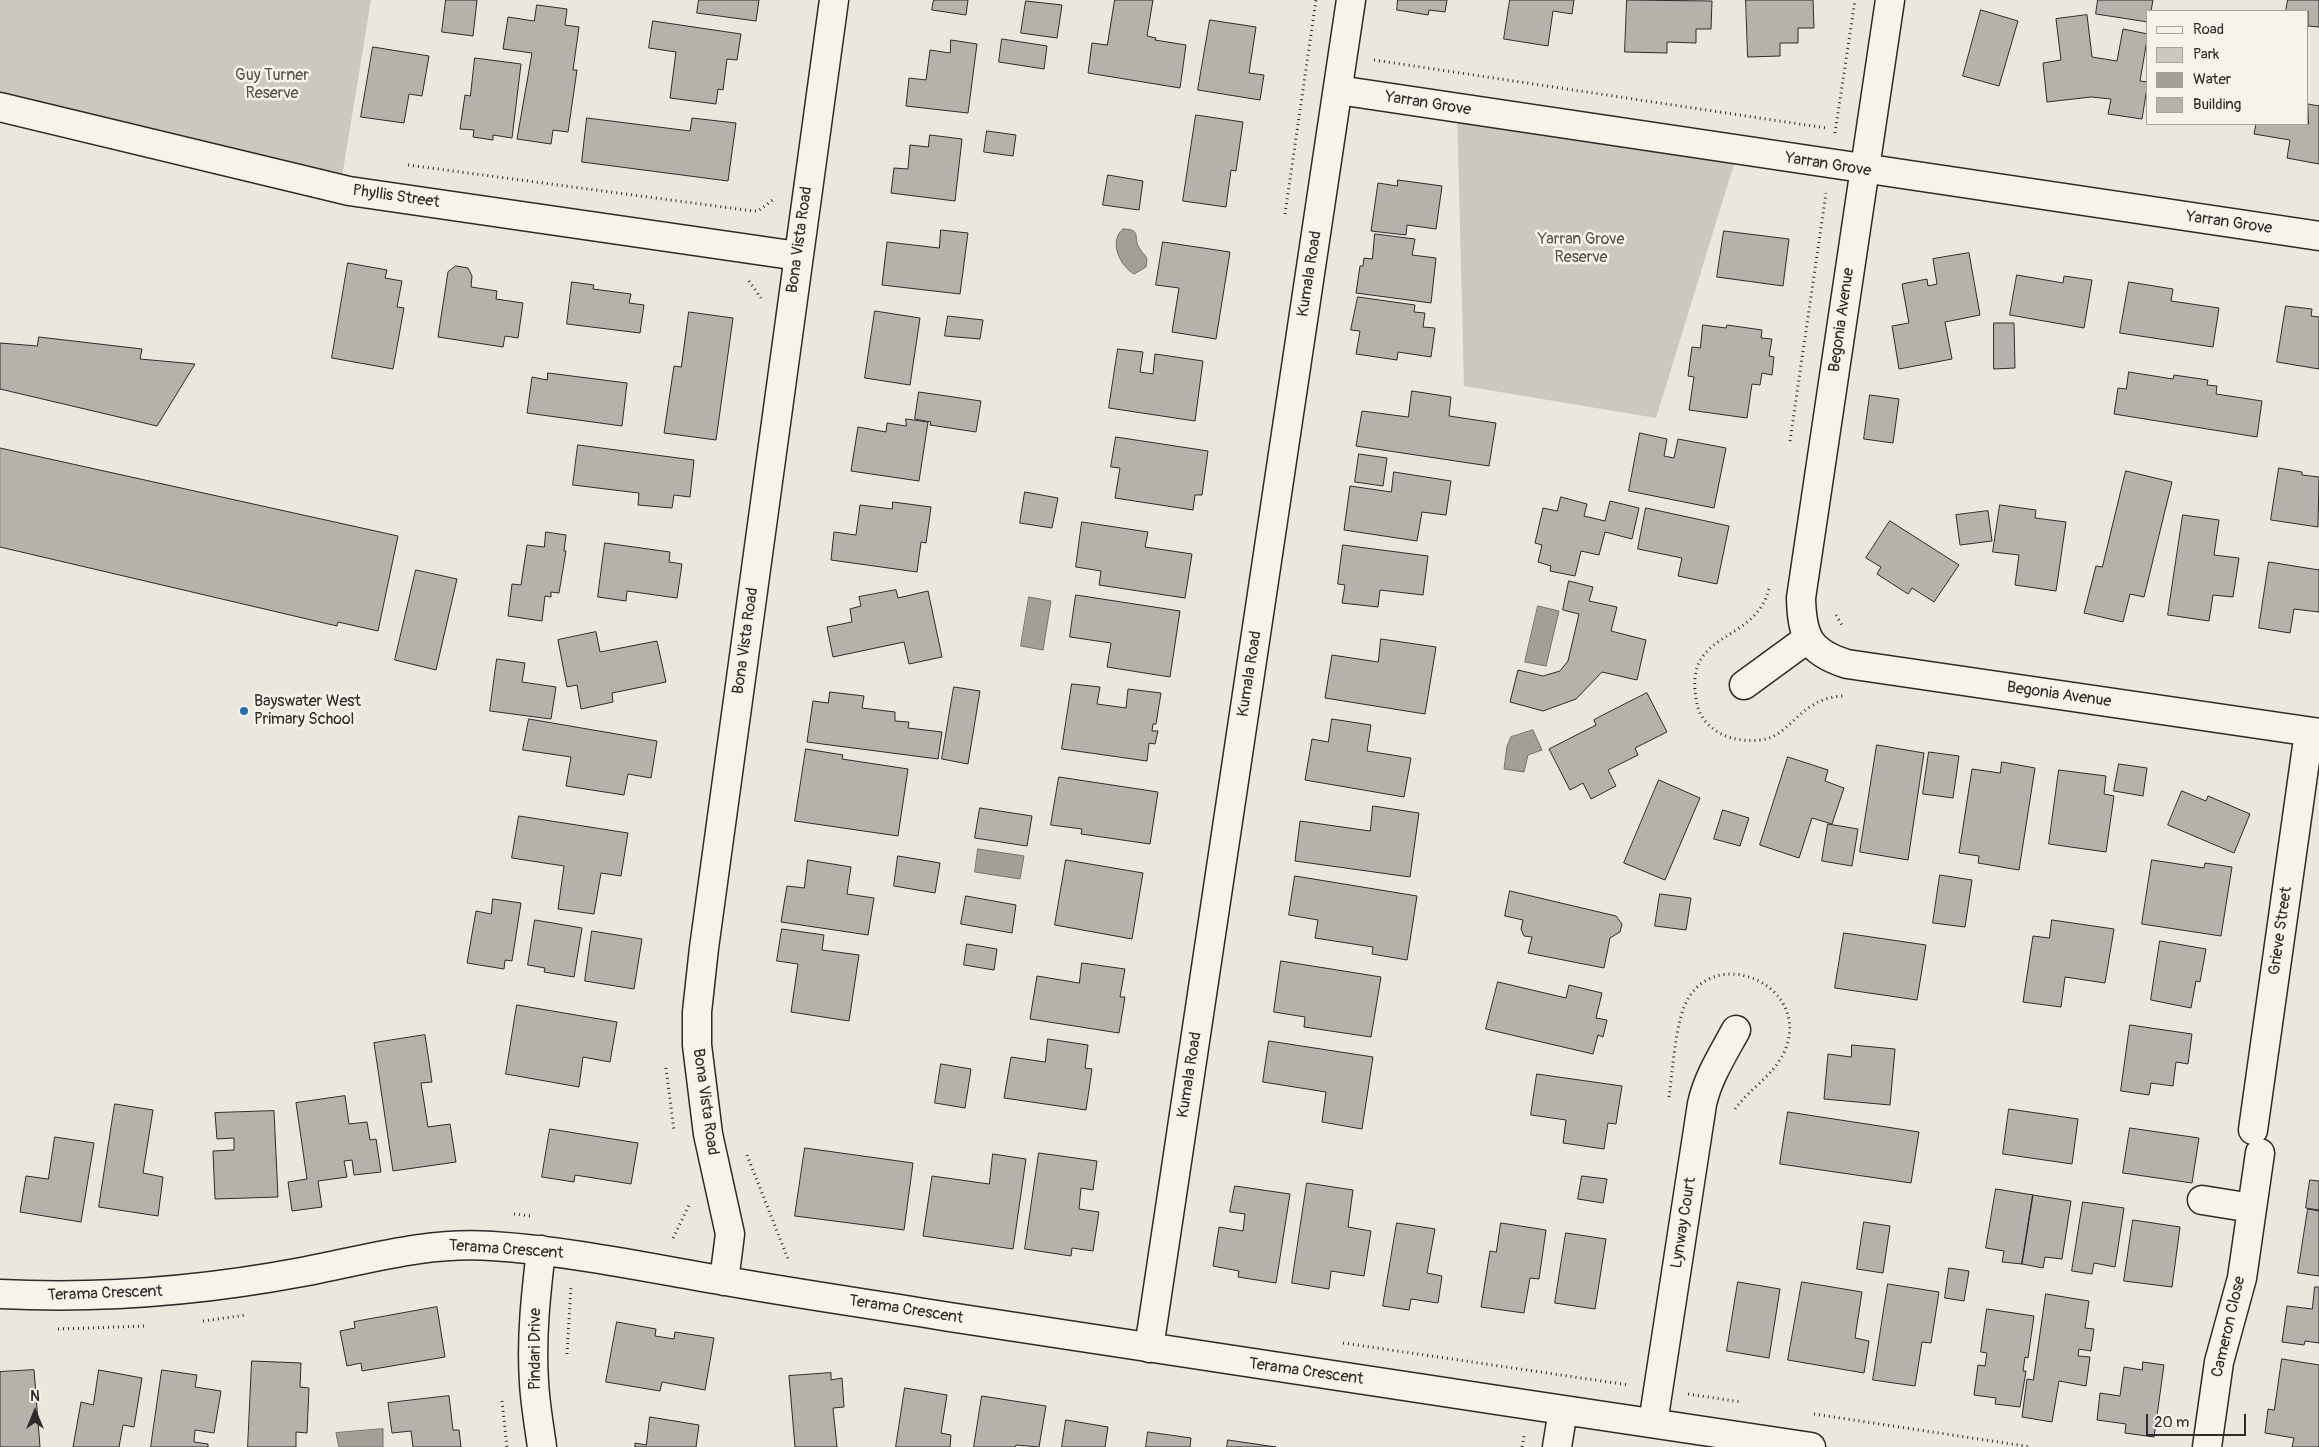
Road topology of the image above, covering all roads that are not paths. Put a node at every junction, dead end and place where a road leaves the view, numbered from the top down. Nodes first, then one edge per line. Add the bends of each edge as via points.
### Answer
1 (834, 0) edge
2 (1351, 0) edge
3 (1890, 0) edge
4 (1338, 90) junction
5 (0, 107) edge
6 (1865, 170) junction
7 (2319, 236) edge
8 (798, 256) junction
9 (1807, 639) junction
10 (1744, 685) dead end
11 (2314, 733) edge
12 (1736, 1030) dead end
13 (2256, 1142) joint
14 (2202, 1200) dead end
15 (2252, 1208) junction
16 (542, 1250) junction
17 (724, 1281) junction
18 (0, 1294) edge
19 (1149, 1348) junction
20 (1563, 1410) junction
21 (1653, 1423) junction
22 (542, 1447) edge
23 (1558, 1447) edge
24 (1811, 1447) edge
25 (2207, 1447) edge

1 - 8 street, Bona Vista Road
2 - 4 street, Kumala Road
3 - 6 street, Begonia Avenue
4 - 6 street, Yarran Grove
4 - 19 street, Kumala Road
5 - 8 street, Phyllis Street via 349,191
6 - 7 street, Yarran Grove
6 - 9 street, Begonia Avenue via 1801,598 1802,625
8 - 17 street, Bona Vista Road via 697,1012 703,1106 730,1234
9 - 10 street
9 - 11 street, Begonia Avenue via 1826,656 1848,664
11 - 13 street, Grieve Street
12 - 21 street, Lynway Court via 1706,1087 1702,1104
13 - 15 street, Cameron Close
14 - 15 street
15 - 25 street, Cameron Close via 2242,1278 2220,1362
16 - 17 street, Terama Crescent
16 - 18 street, Terama Crescent via 458,1244 431,1246 302,1272 179,1291 102,1297
16 - 22 street, Pindari Drive via 533,1355
17 - 19 street, Terama Crescent
19 - 20 street, Terama Crescent
20 - 21 street, Terama Crescent
20 - 23 street
21 - 24 street, Terama Crescent

